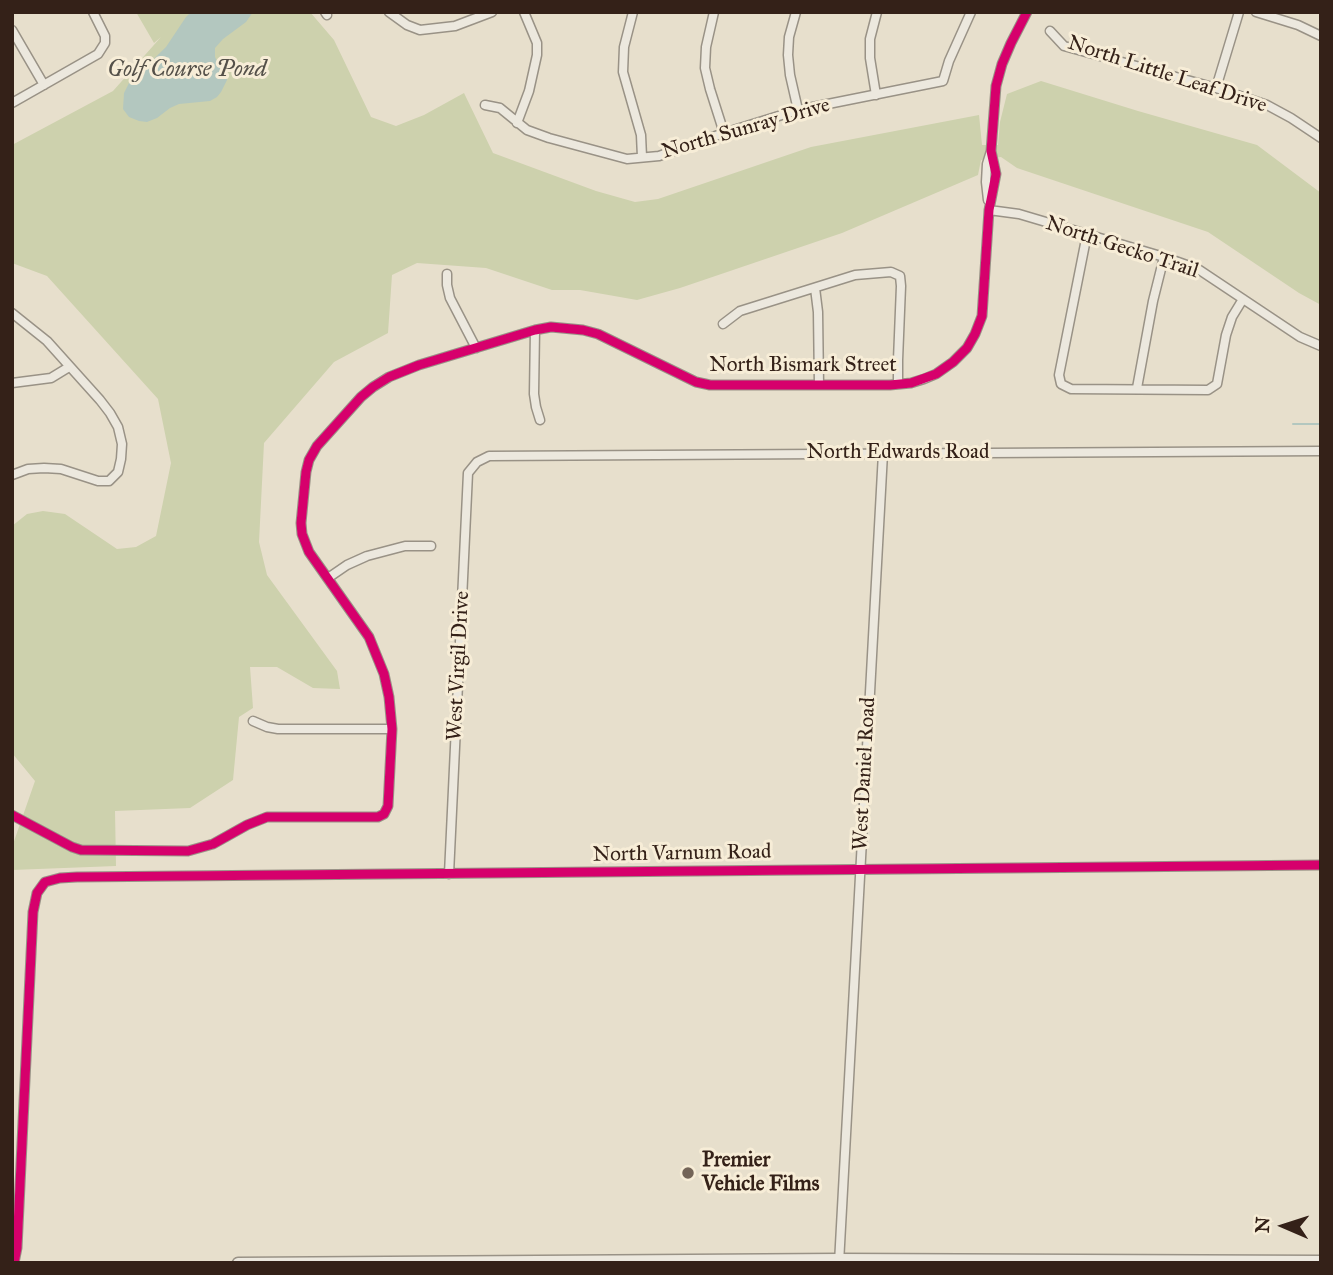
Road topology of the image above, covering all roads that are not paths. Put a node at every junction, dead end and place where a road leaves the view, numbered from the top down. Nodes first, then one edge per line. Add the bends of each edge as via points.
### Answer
1 (93, 12) edge
2 (389, 12) edge
3 (492, 12) edge
4 (524, 12) edge
5 (632, 12) edge
6 (714, 12) edge
7 (796, 12) edge
8 (877, 12) edge
9 (971, 12) edge
10 (1027, 12) edge
11 (1239, 12) edge
12 (1256, 12) edge
13 (12, 30) edge
14 (1050, 31) dead end
15 (1320, 36) edge
16 (44, 85) junction
17 (1216, 88) junction
18 (876, 95) junction
19 (12, 103) edge
20 (485, 104) dead end
21 (798, 110) junction
22 (517, 123) junction
23 (724, 133) junction
24 (1321, 138) edge
25 (642, 158) junction
26 (989, 210) junction
27 (1087, 234) junction
28 (1164, 257) junction
29 (447, 274) dead end
30 (815, 288) junction
31 (1243, 299) junction
32 (12, 313) edge
33 (723, 324) dead end
34 (535, 330) junction
35 (1321, 346) edge
36 (476, 348) junction
37 (69, 367) junction
38 (12, 383) edge
39 (898, 384) junction
40 (819, 385) junction
41 (1137, 388) junction
42 (540, 420) dead end
43 (1321, 451) edge
44 (883, 453) junction
45 (477, 461) joint
46 (12, 475) edge
47 (431, 546) dead end
48 (328, 578) junction
49 (253, 721) dead end
50 (392, 729) junction
51 (15, 816) edge
52 (12, 826) edge
53 (1321, 865) edge
54 (860, 870) junction
55 (449, 874) junction
56 (839, 1261) edge
57 (1321, 1261) edge
58 (425, 1262) edge
59 (1256, 1262) edge
60 (14, 1263) edge
61 (238, 1263) edge

1 - 16 street via 105,36 102,50
2 - 3 street via 420,30 455,26
4 - 22 street via 537,55
5 - 25 street via 623,72 641,135
6 - 23 street via 704,58
7 - 21 street via 788,55
8 - 18 street via 870,39
9 - 18 street, North Sunray Drive via 943,81
10 - 26 street, North Bismark Street via 996,86
11 - 17 street
12 - 15 street
13 - 16 street
14 - 17 street, North Little Leaf Drive via 1064,46
16 - 19 street
17 - 24 street, North Little Leaf Drive via 1267,105
18 - 21 street, North Sunray Drive
20 - 22 street, North Sunray Drive via 500,108
21 - 23 street, North Sunray Drive
22 - 25 street, North Sunray Drive via 549,138 608,155
23 - 25 street, North Sunray Drive
26 - 27 street, North Gecko Trail
26 - 39 street, North Bismark Street via 982,317 975,334 967,348 936,374
27 - 28 street, North Gecko Trail
27 - 41 street via 1059,375 1061,384 1071,389
28 - 31 street, North Gecko Trail via 1198,269
28 - 41 street
29 - 36 street via 450,298
30 - 33 street via 740,311
30 - 39 street via 855,275 891,272 900,276
30 - 40 street
31 - 35 street, North Gecko Trail
31 - 41 street via 1226,335 1217,384 1208,390
32 - 37 street via 47,341
34 - 36 street, North Bismark Street
34 - 40 street, North Bismark Street via 551,327 598,334 710,385
34 - 42 street via 534,394
36 - 48 street, North Bismark Street via 389,377 361,397 317,446 306,472 301,523 309,552
37 - 38 street via 51,378
37 - 46 street via 118,427 122,443 118,472 109,481 61,469 28,469
39 - 40 street, North Bismark Street
43 - 44 street, North Edwards Road
44 - 45 street, North Edwards Road via 489,456
44 - 54 street, West Daniel Road
45 - 55 street, West Virgil Drive via 468,473
47 - 48 street via 405,546 367,556
48 - 50 street, North Bismark Street via 379,657
49 - 50 street via 278,729
50 - 51 street, North Bismark Street via 388,806 378,817 267,817 188,851 81,850
51 - 52 street
53 - 54 street, North Varnum Road
54 - 55 street, North Varnum Road
54 - 56 street, West Daniel Road
55 - 60 street, North Varnum Road via 77,877 45,882 33,912
56 - 58 street
56 - 59 street
57 - 59 street
58 - 61 street

